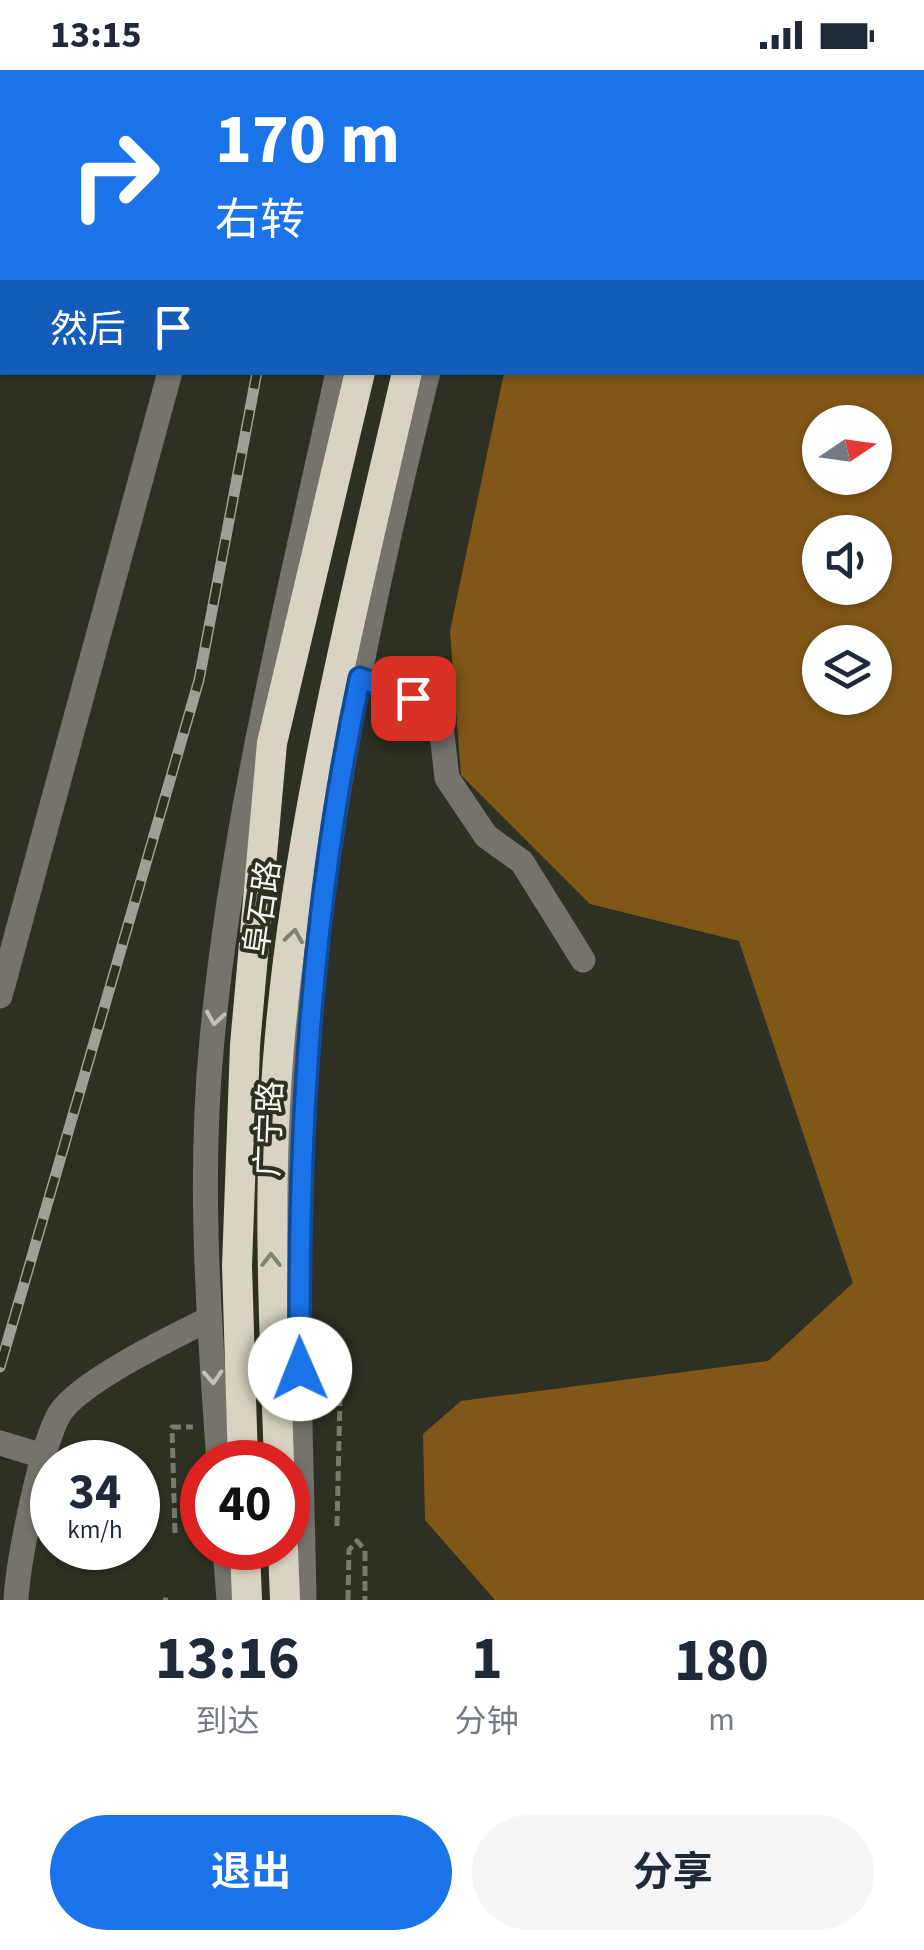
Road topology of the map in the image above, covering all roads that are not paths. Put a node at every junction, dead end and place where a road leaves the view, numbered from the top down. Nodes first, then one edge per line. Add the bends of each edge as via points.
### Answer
1 (169, 375) edge
2 (337, 375) edge
3 (359, 375) edge
4 (406, 375) edge
5 (427, 375) edge
6 (360, 678) junction
7 (583, 960) dead end
8 (0, 996) edge
9 (209, 1319) junction
10 (51, 1440) edge
11 (217, 1440) edge
12 (242, 1440) edge
13 (279, 1440) edge
14 (0, 1443) edge
15 (30, 1452) edge
16 (30, 1520) edge
17 (227, 1570) edge
18 (246, 1570) edge
19 (284, 1570) edge
20 (16, 1600) edge
21 (229, 1600) edge
22 (247, 1600) edge
23 (285, 1600) edge
24 (304, 1600) edge

1 - 8 street
2 -> 9 street, 广宁路 via 256,746 212,1041
3 - 12 highway, 阜石路 via 272,743 244,1044 237,1266
13 -> 4 highway, 阜石路 via 271,1258 279,1047 320,753
5 - 6 street, 广宁路
6 - 7 street via 439,708 446,778 486,836 522,862
6 - 24 street, 广宁路 via 306,1056 298,1254
9 - 10 street via 99,1380 60,1412
9 -> 11 street, 广宁路
14 - 15 street
16 - 20 street
17 - 21 street
18 - 22 highway
19 - 23 highway

